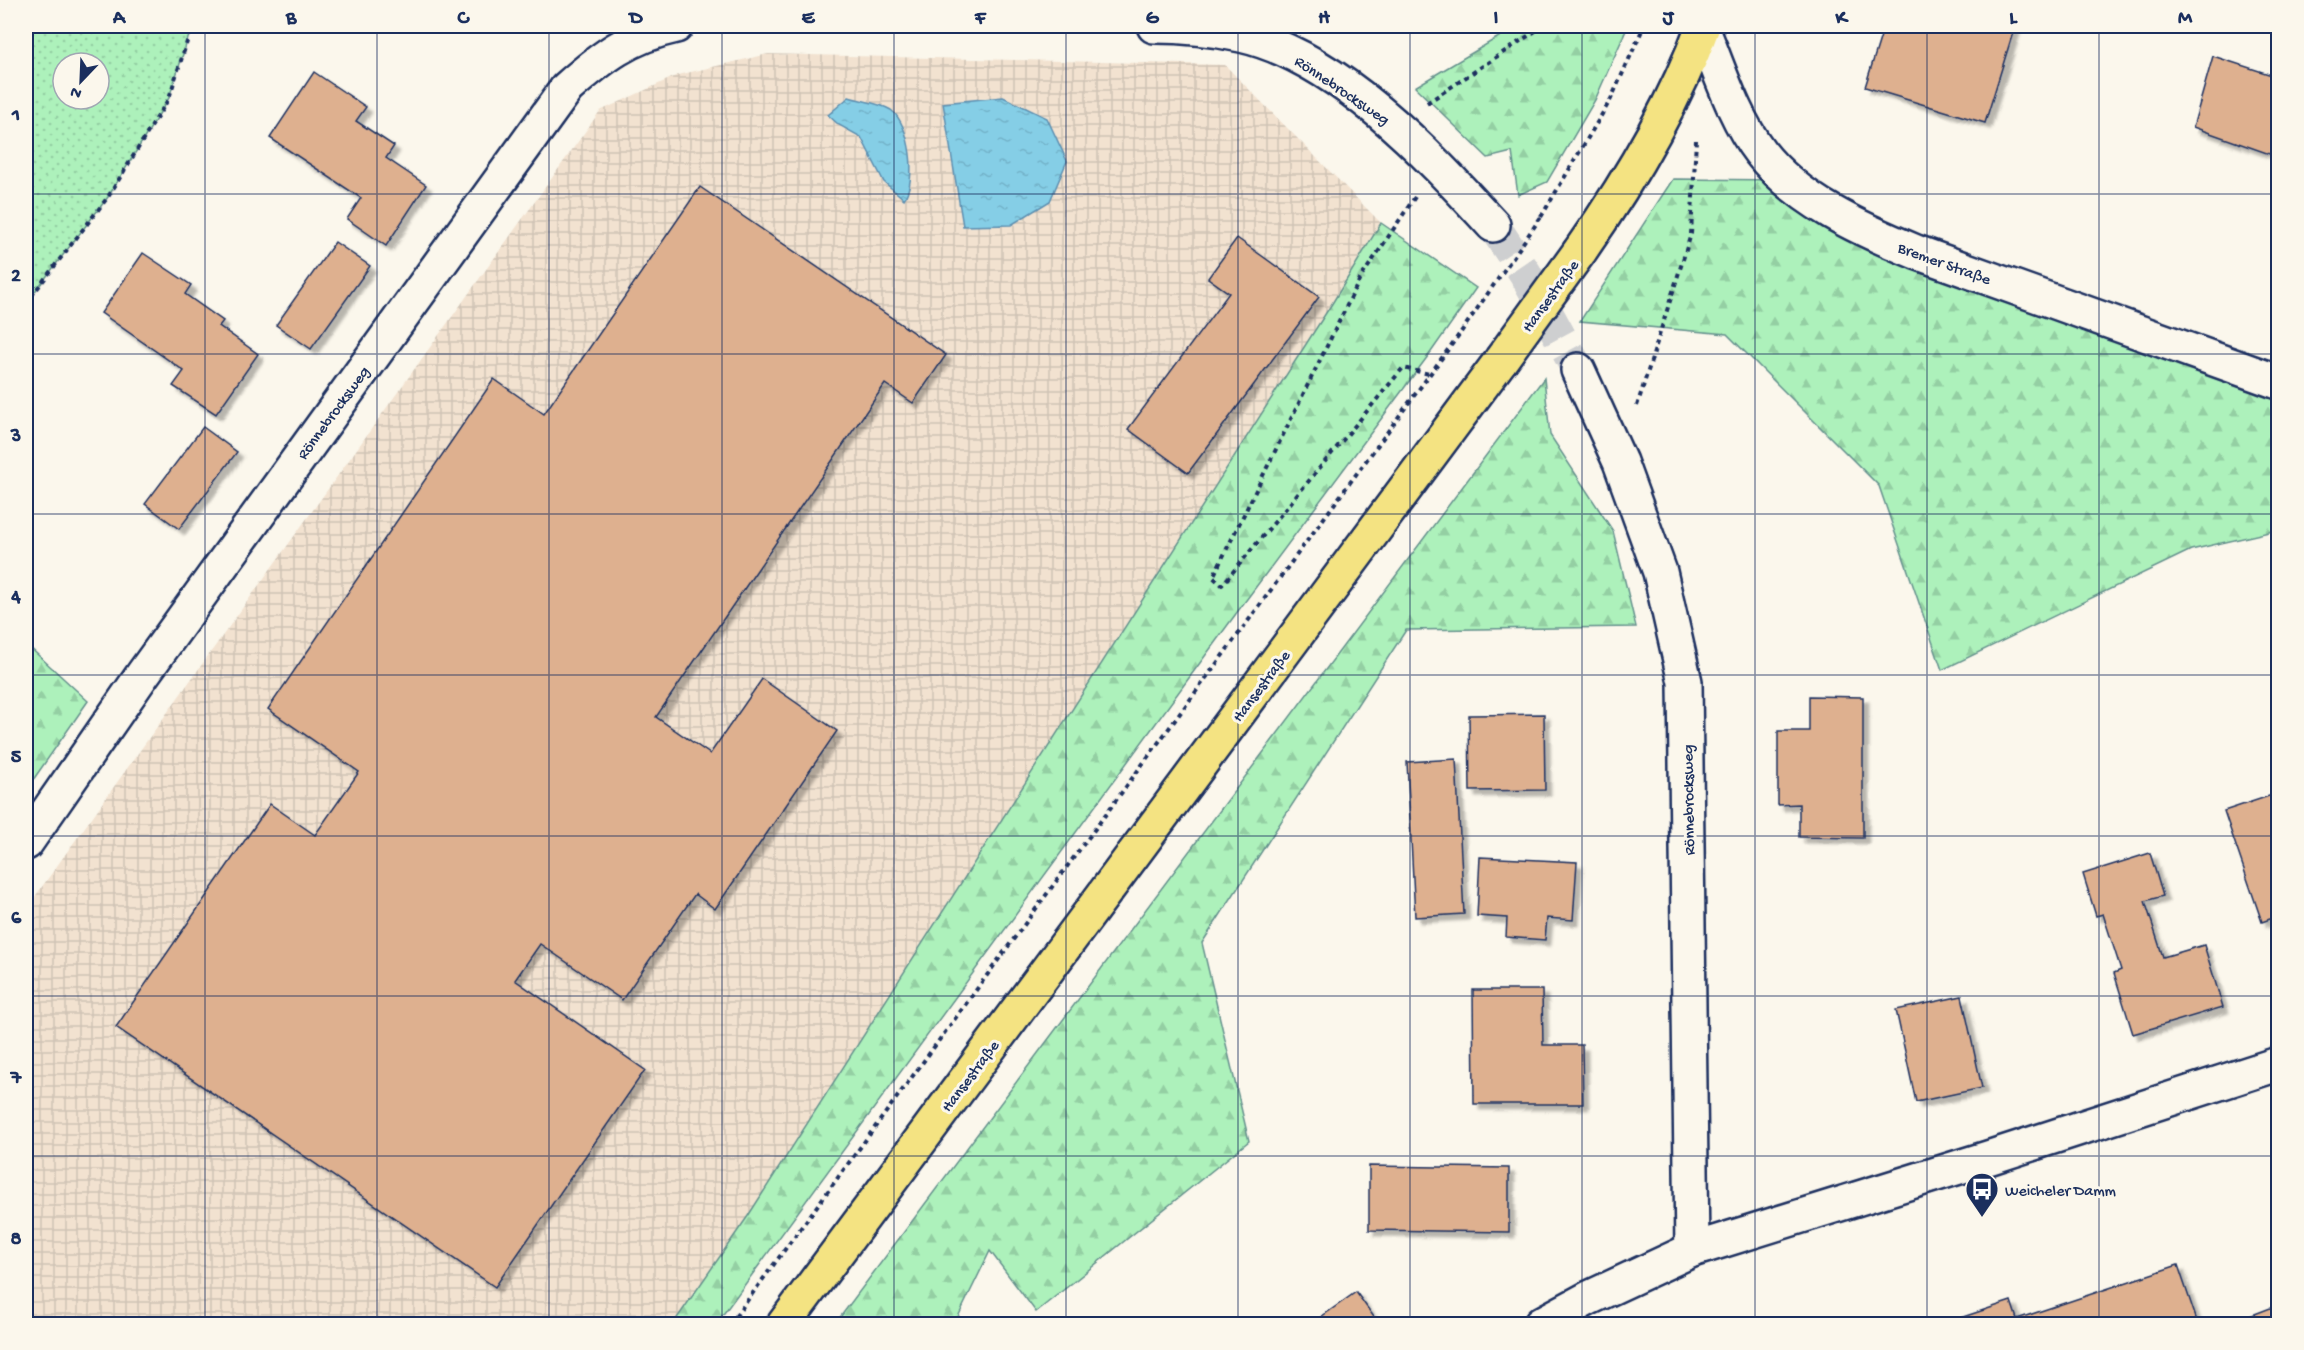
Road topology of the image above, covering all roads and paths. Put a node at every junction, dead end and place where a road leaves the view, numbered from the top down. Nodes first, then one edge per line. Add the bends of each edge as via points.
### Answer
1 (192, 26) edge
2 (676, 26) edge
3 (1154, 26) edge
4 (1544, 26) edge
5 (1644, 26) edge
6 (1702, 27) edge
7 (1395, 124) junction
8 (1437, 164) junction
9 (1493, 225) tunnel mouth
10 (1691, 234) dead end
11 (26, 303) edge
12 (1578, 370) tunnel mouth
13 (1429, 374) junction
14 (2278, 382) edge
15 (1620, 462) junction
16 (26, 843) edge
17 (2278, 1064) edge
18 (1692, 1250) junction
19 (730, 1324) edge
20 (784, 1324) edge
21 (1541, 1324) edge

1 - 11 path via 170,98 108,197
2 - 16 street, Rönnebrocksweg via 646,32 603,56 567,88 143,674
3 - 7 street, Rönnebrocksweg via 1242,35 1294,55
4 - 7 path
5 - 13 path, bridge via 1611,99 1541,217
6 - 14 street, Bremer Straße via 1759,150 1786,180 1830,210 1916,252
6 - 20 main road, Hansestraße, bridge via 1641,157 1581,251
7 - 8 street, Rönnebrocksweg
8 - 9 street, Rönnebrocksweg
8 - 13 path via 1360,279 1213,577 1222,585 1402,368
10 - 15 path
12 - 15 street, Rönnebrocksweg
13 - 19 path
15 - 18 street, Rönnebrocksweg via 1660,572 1685,682
17 - 18 street
18 - 21 street

